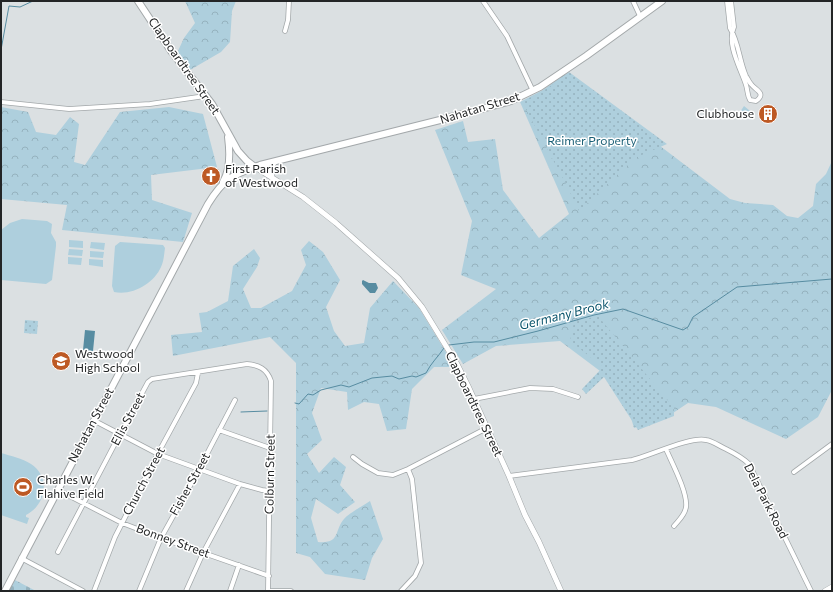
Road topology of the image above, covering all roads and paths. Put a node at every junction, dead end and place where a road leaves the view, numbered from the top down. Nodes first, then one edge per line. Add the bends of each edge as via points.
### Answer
1 (138, 1) edge
2 (290, 1) edge
3 (483, 1) edge
4 (634, 1) edge
5 (662, 1) edge
6 (727, 1) edge
7 (731, 1) edge
8 (640, 16) junction
9 (285, 31) dead end
10 (732, 31) junction
11 (533, 91) junction
12 (205, 96) junction
13 (1, 102) edge
14 (228, 133) junction
15 (274, 162) junction
16 (255, 167) junction
17 (272, 178) junction
18 (221, 186) junction
19 (254, 365) joint
20 (198, 373) junction
21 (578, 397) dead end
22 (474, 399) junction
23 (235, 400) dead end
24 (93, 420) junction
25 (487, 428) junction
26 (219, 430) junction
27 (120, 434) junction
28 (832, 444) edge
29 (270, 448) junction
30 (666, 450) junction
31 (158, 454) junction
32 (353, 456) dead end
33 (199, 469) junction
34 (408, 470) junction
35 (794, 472) dead end
36 (509, 476) junction
37 (240, 484) junction
38 (58, 490) junction
39 (269, 491) junction
40 (84, 503) junction
41 (122, 523) junction
42 (674, 526) dead end
43 (161, 538) junction
44 (58, 552) dead end
45 (203, 553) junction
46 (22, 558) junction
47 (239, 565) junction
48 (269, 576) junction
49 (832, 588) edge
50 (4, 591) edge
51 (83, 591) edge
52 (94, 591) edge
53 (139, 591) edge
54 (186, 591) edge
55 (230, 591) edge
56 (268, 591) edge
57 (291, 591) edge
58 (401, 591) edge
59 (561, 591) edge
60 (811, 591) edge
61 (825, 591) edge

1 - 12 main road, Clapboardtree Street
2 - 9 street
3 - 11 street via 506,36
4 - 8 street
5 - 8 main road, Nahatan Street
6 - 10 street
7 - 10 street via 734,27
8 - 11 main road, Nahatan Street
10 - 10 street via 738,66 750,100 756,101 760,94 750,84
11 - 15 main road, Nahatan Street via 494,106
12 - 13 street via 150,104 69,110
12 - 14 main road, Clapboardtree Street
14 - 16 main road, Clapboardtree Street via 238,151
14 - 18 main road, Clapboardtree Street via 227,174
15 - 16 main road, Nahatan Street
15 - 17 street via 270,171
16 - 17 street, Clapboardtree Street
16 - 18 main road, Nahatan Street via 239,172
17 - 22 street, Clapboardtree Street via 317,207 398,278 436,329
18 - 24 main road, Nahatan Street via 203,213
19 - 20 street, Ellis Street
19 - 29 street, Colburn Street via 266,371 271,381
20 - 27 street, Ellis Street via 148,382
20 - 31 street, Church Street via 196,383
21 - 22 street via 552,389 530,388
22 - 25 street, Clapboardtree Street
23 - 26 street, Fisher Street
24 - 27 street
24 - 38 main road, Nahatan Street
25 - 34 street
25 - 36 street, Clapboardtree Street
26 - 29 street
26 - 33 street, Fisher Street
27 - 31 street
27 - 40 street, Ellis Street
28 - 35 street
29 - 39 street, Colburn Street
30 - 36 street, Dela Park Road via 632,460
30 - 42 street via 678,475 686,506 682,518
30 - 60 street, Dela Park Road via 701,439 745,460
31 - 33 street
31 - 41 street, Church Street
32 - 34 street via 383,475
33 - 37 street
33 - 43 street, Fisher Street
34 - 58 street via 412,479 421,563 415,576
36 - 59 street, Clapboardtree Street via 524,515
37 - 39 street
37 - 45 street
38 - 40 street, Bonney Street
38 - 46 main road, Nahatan Street
39 - 48 street, Colburn Street
40 - 41 street, Bonney Street
40 - 44 street, Ellis Street
41 - 43 street, Bonney Street
41 - 52 street, Church Street
43 - 45 street, Bonney Street
43 - 53 street, Fisher Street
45 - 47 street, Bonney Street
45 - 54 street
46 - 50 main road, Nahatan Street
46 - 51 street
47 - 48 street, Bonney Street
47 - 55 street
48 - 56 street, Colburn Street
49 - 61 street
56 - 57 street

